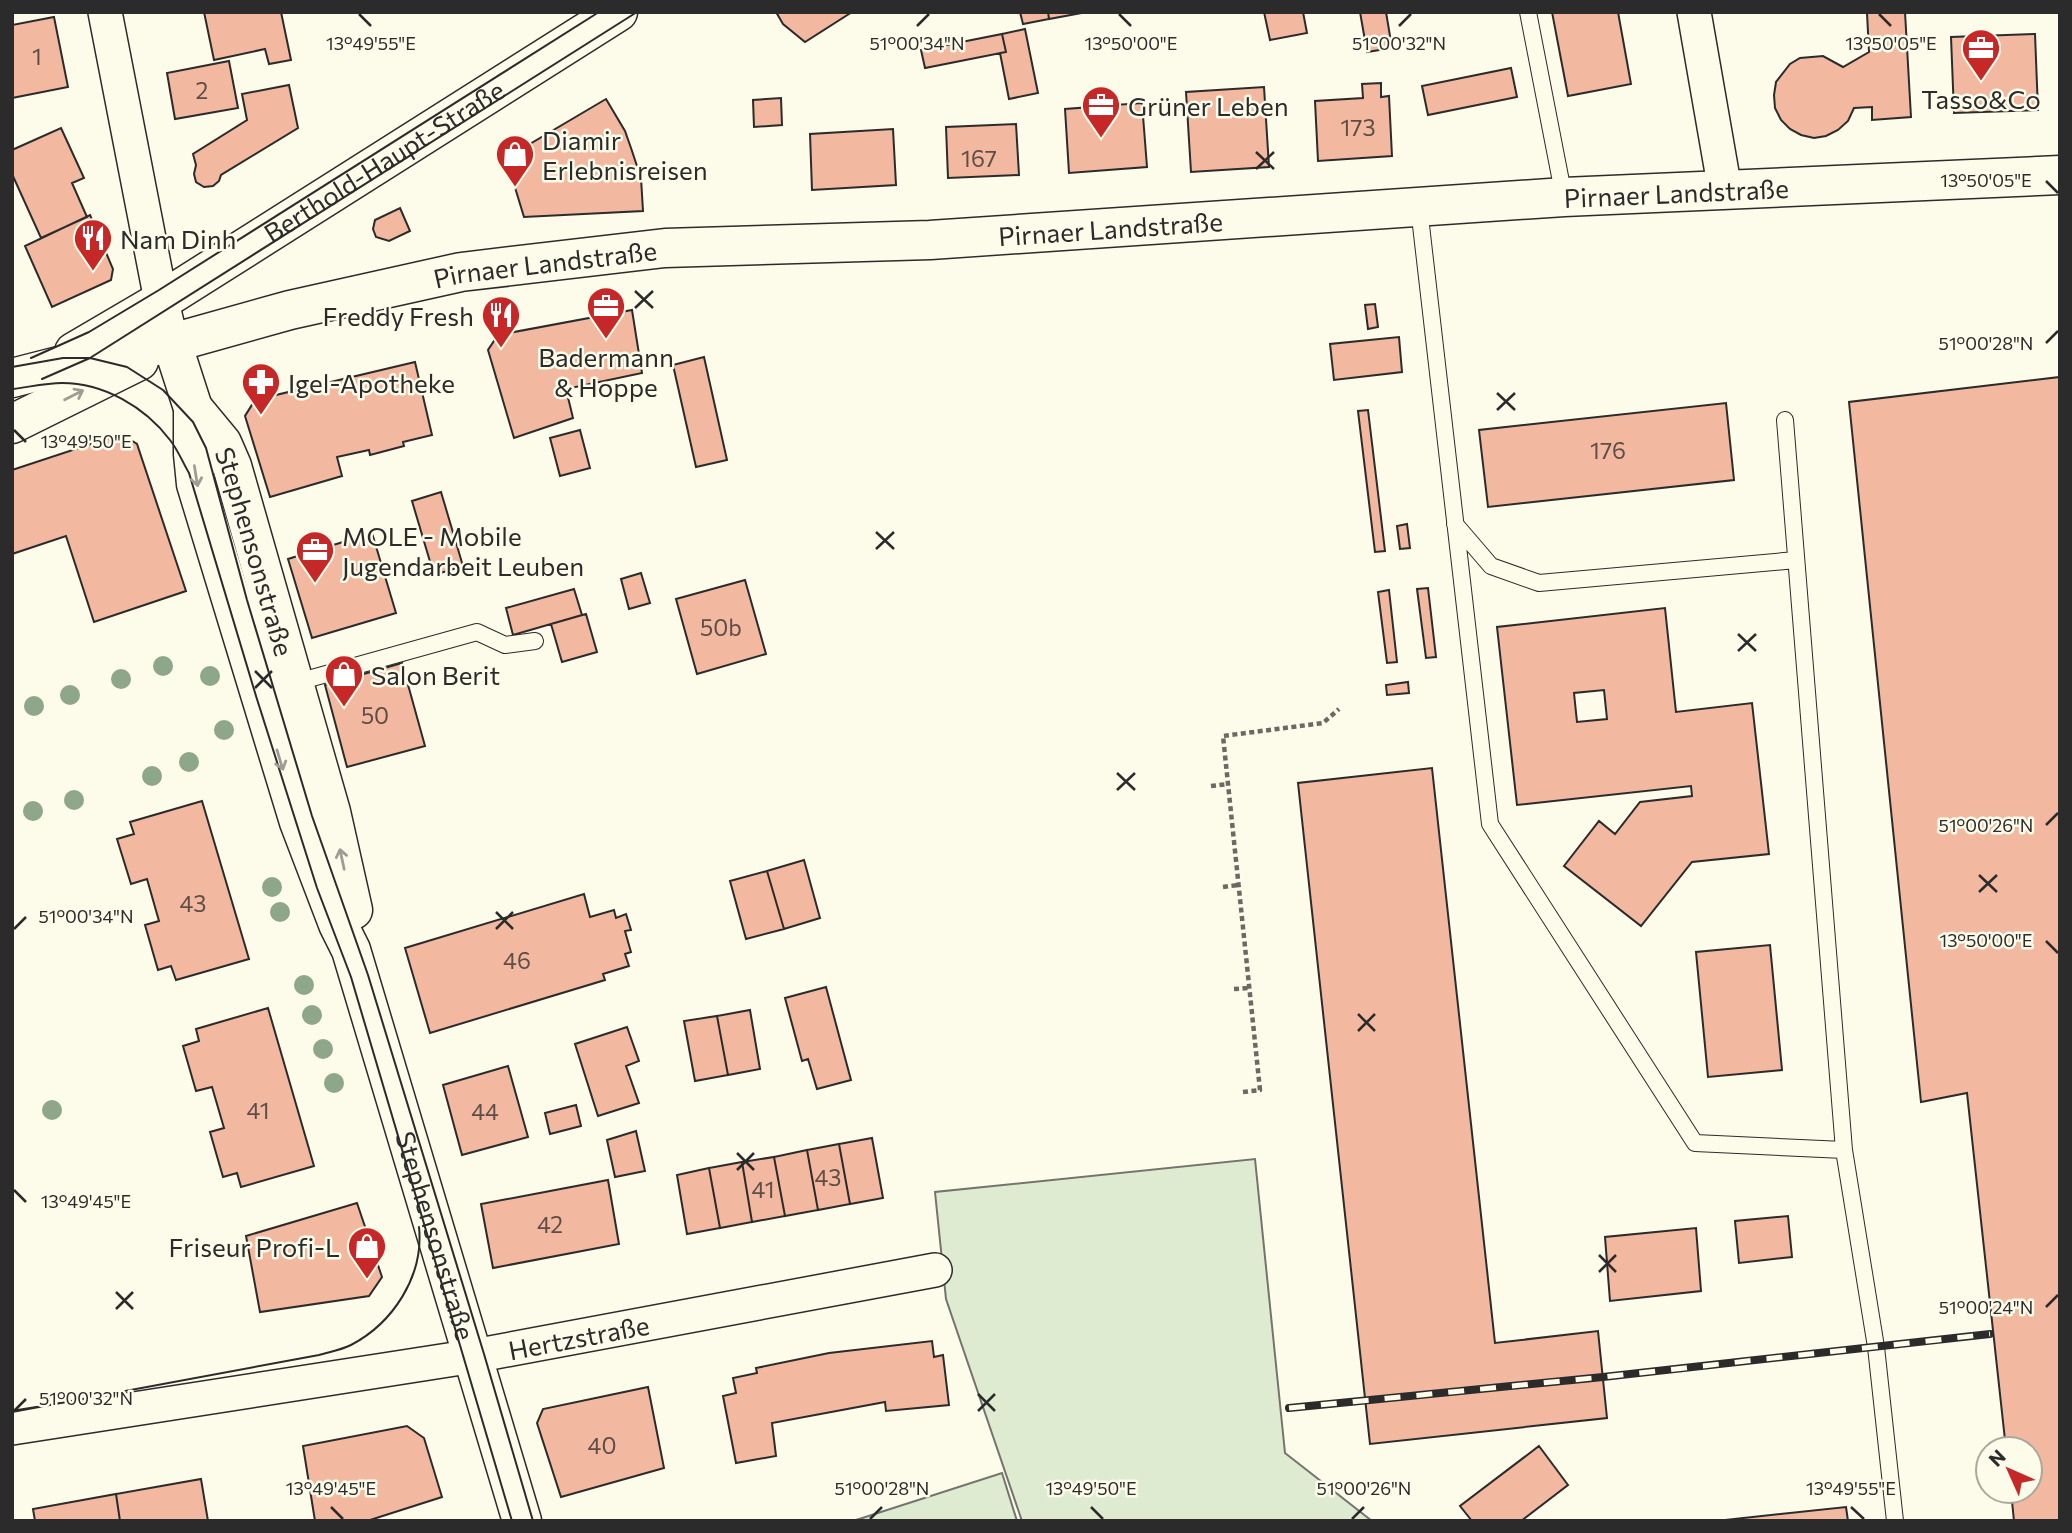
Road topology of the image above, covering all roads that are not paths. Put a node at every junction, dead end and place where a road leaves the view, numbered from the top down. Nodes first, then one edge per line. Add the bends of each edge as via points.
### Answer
1 (105, 12) edge
2 (618, 12) edge
3 (1528, 12) edge
4 (1694, 12) edge
5 (2060, 175) edge
6 (1725, 190) junction
7 (1564, 197) junction
8 (1419, 208) junction
9 (161, 301) junction
10 (172, 343) junction
11 (26, 375) edge
12 (193, 408) junction
13 (1785, 420) dead end
14 (12, 424) edge
15 (1455, 524) junction
16 (1796, 560) junction
17 (535, 641) dead end
18 (294, 683) junction
19 (351, 950) junction
20 (1844, 1150) junction
21 (936, 1270) dead end
22 (474, 1356) junction
23 (12, 1428) edge
24 (522, 1521) edge
25 (1895, 1521) edge

1 - 9 street
2 - 9 street, Berthold-Haupt-Straße
3 - 7 lane
4 - 6 street
5 - 6 street, Pirnaer Landstraße
6 - 7 street, Pirnaer Landstraße
7 - 8 street, Pirnaer Landstraße
8 - 10 street, Pirnaer Landstraße via 930,240 666,248 461,272 290,310
8 - 15 lane
9 - 10 street
9 - 11 street, Berthold-Haupt-Straße
10 - 11 street, Pirnaer Landstraße
10 - 12 street, Stephensonstraße
14 -> 10 street, Pirnaer Landstraße
12 - 18 street, Stephensonstraße via 222,443 232,466
12 -> 19 street, Stephensonstraße via 196,484 299,822
13 - 16 lane
15 - 16 lane via 1490,566 1539,583
15 - 20 lane via 1490,824 1695,1143
16 - 20 lane
17 - 18 lane via 505,645 477,632
19 -> 18 street, Stephensonstraße via 354,915
19 - 22 street, Stephensonstraße
20 - 25 lane via 1876,1347
21 - 22 street, Hertzstraße
22 - 23 street, Hertzstraße
22 - 24 street, Stephensonstraße

